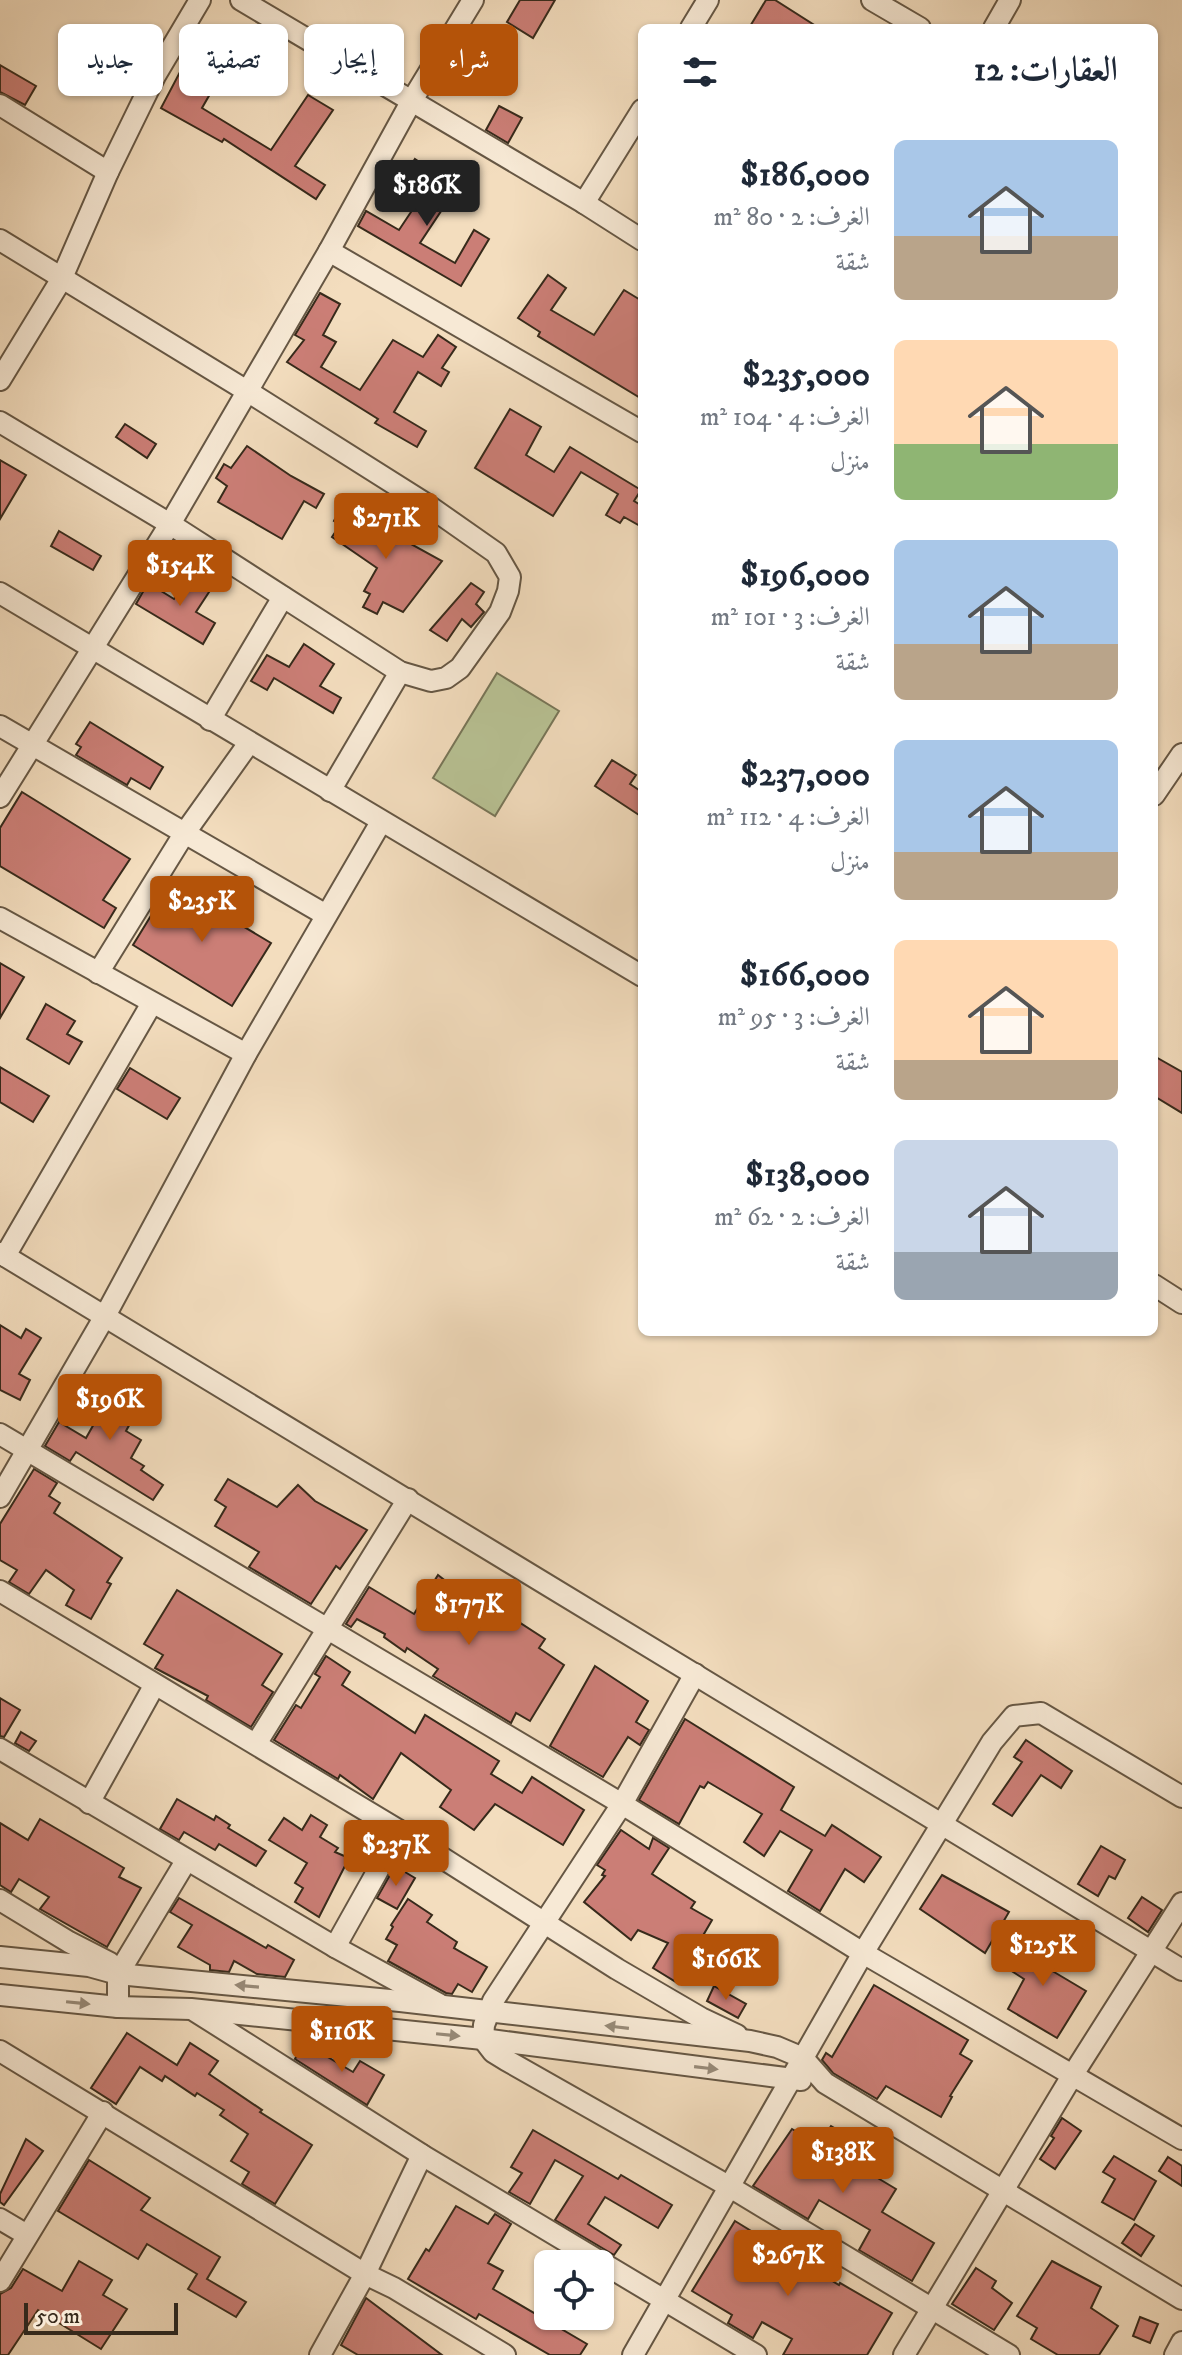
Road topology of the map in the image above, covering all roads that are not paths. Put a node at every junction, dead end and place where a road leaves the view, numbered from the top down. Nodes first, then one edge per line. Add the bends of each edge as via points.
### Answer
1 (200, 0) edge
2 (241, 0) edge
3 (473, 0) edge
4 (708, 0) edge
5 (872, 0) edge
6 (1010, 0) edge
7 (693, 24) edge
8 (913, 24) edge
9 (996, 24) edge
10 (411, 102) junction
11 (0, 105) edge
12 (638, 116) edge
13 (108, 172) junction
14 (584, 203) junction
15 (638, 237) edge
16 (0, 240) edge
17 (329, 251) junction
18 (61, 280) junction
19 (0, 380) edge
20 (247, 391) junction
21 (0, 422) edge
22 (638, 430) edge
23 (170, 524) junction
24 (0, 593) edge
25 (283, 597) junction
26 (91, 649) junction
27 (400, 672) junction
28 (210, 720) junction
29 (0, 726) edge
30 (249, 743) junction
31 (31, 745) junction
32 (1182, 754) edge
33 (1158, 789) edge
34 (330, 791) junction
35 (0, 797) edge
36 (381, 822) junction
37 (184, 834) junction
38 (326, 915) junction
39 (0, 918) edge
40 (98, 973) junction
41 (638, 974) edge
42 (152, 1003) junction
43 (246, 1054) junction
44 (2, 1255) edge
45 (1158, 1288) edge
46 (1182, 1303) edge
47 (105, 1316) junction
48 (0, 1434) edge
49 (28, 1451) junction
50 (0, 1497) edge
51 (408, 1499) junction
52 (0, 1591) edge
53 (328, 1631) junction
54 (695, 1674) junction
55 (154, 1686) junction
56 (256, 1744) junction
57 (0, 1749) edge
58 (1182, 1797) edge
59 (89, 1803) junction
60 (622, 1804) junction
61 (942, 1823) junction
62 (400, 1831) junction
63 (186, 1861) junction
64 (0, 1900) edge
65 (1182, 1903) edge
66 (544, 1923) junction
67 (335, 1947) junction
68 (1152, 1952) junction
69 (863, 1953) junction
70 (0, 1957) edge
71 (1182, 1970) edge
72 (120, 1971) junction
73 (0, 1995) edge
74 (118, 2007) junction
75 (445, 2007) junction
76 (191, 2009) junction
77 (488, 2013) junction
78 (483, 2039) junction
79 (750, 2041) junction
80 (0, 2051) edge
81 (803, 2058) junction
82 (1072, 2076) junction
83 (791, 2079) junction
84 (825, 2083) junction
85 (103, 2112) junction
86 (1182, 2139) edge
87 (422, 2155) junction
88 (730, 2187) junction
89 (1003, 2192) junction
90 (0, 2219) edge
91 (27, 2235) junction
92 (365, 2274) junction
93 (0, 2281) edge
94 (1182, 2299) edge
95 (666, 2301) junction
96 (932, 2309) junction
97 (1182, 2342) edge
98 (320, 2355) edge
99 (505, 2355) edge
100 (633, 2355) edge
101 (756, 2355) edge
102 (904, 2355) edge
103 (1009, 2355) edge
104 (1175, 2355) edge

1 - 13 street
2 - 10 street
3 - 10 street
4 - 7 street
5 - 8 street
6 - 9 street
10 - 14 street
10 - 17 street
11 - 13 street
12 - 14 street
13 - 18 street
14 - 15 street
16 - 18 street
17 - 20 street
17 - 22 street
18 - 19 street
18 - 20 street
20 - 23 street
20 - 27 street via 426,504 504,564 510,577 500,612 460,668 431,681
21 - 23 street
23 - 25 street
23 - 26 street
24 - 26 street
25 - 27 street
25 - 28 street
26 - 28 street
26 - 31 street
27 - 34 street
28 - 30 street
29 - 31 street
30 - 34 street
30 - 37 street
31 - 35 street
31 - 37 street
32 - 33 street
34 - 36 street
36 - 38 street
36 - 41 street
37 - 38 street
37 - 40 street
38 - 43 street
39 - 40 street
40 - 42 street
42 - 43 street
42 - 44 street
43 - 47 street
44 - 47 street
45 - 46 street
47 - 49 street
47 - 51 street
48 - 49 street
49 - 50 street
49 - 53 street
51 - 53 street
51 - 54 street
52 - 55 street
53 - 56 street
53 - 60 street
54 - 60 street
54 - 61 street
55 - 56 street
55 - 59 street
56 - 62 street
57 - 59 street
58 - 61 street via 1052,1718 1028,1714 1014,1716 992,1742
59 - 63 street
60 - 66 street
60 - 69 street
61 - 68 street
61 - 69 street
62 - 66 street
62 - 67 street
63 - 67 street
63 - 72 street
64 - 72 street
65 - 68 street
66 - 77 street
66 - 79 street via 662,1996
67 - 75 street
68 - 71 street
68 - 82 street
69 - 81 street
69 - 82 street
70 - 72 street
72 - 74 street
75 -> 72 street
73 -> 74 street
74 - 76 street
75 - 77 street
76 -> 78 street
76 - 87 street
77 - 78 street
79 -> 77 street
78 -> 83 street
78 - 88 street via 506,2060
79 - 81 street
80 - 85 street
81 - 83 street
81 - 84 street
82 - 86 street
82 - 89 street
83 - 84 street
83 - 88 street
84 - 89 street
85 - 91 street
85 - 92 street
87 - 92 street
87 - 95 street
88 - 95 street
88 - 96 street
89 - 94 street
89 - 96 street
90 - 91 street
91 - 93 street
92 - 98 street
92 - 99 street
95 - 100 street
95 - 101 street
96 - 102 street
96 - 103 street
97 - 104 street

